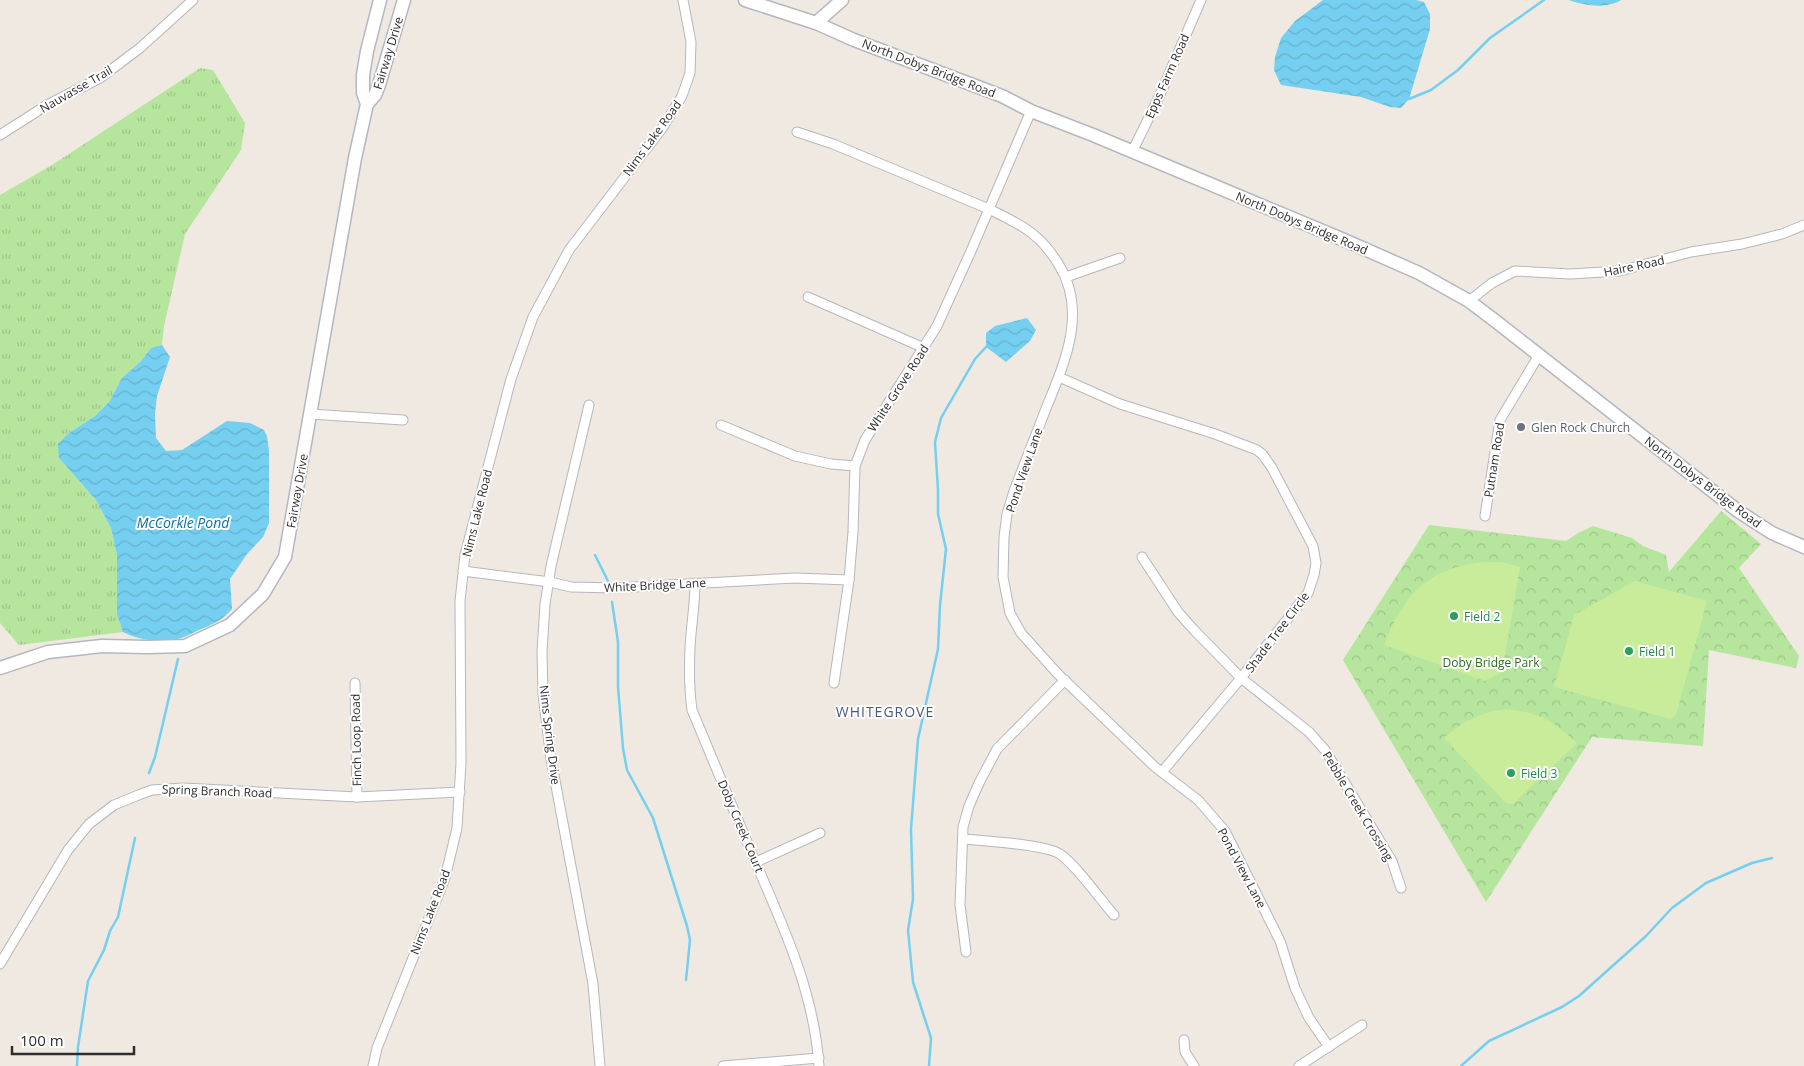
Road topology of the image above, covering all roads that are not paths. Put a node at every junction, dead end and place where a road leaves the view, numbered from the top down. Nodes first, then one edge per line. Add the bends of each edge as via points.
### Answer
1 (193, 0) edge
2 (380, 0) edge
3 (404, 0) edge
4 (683, 0) edge
5 (745, 0) edge
6 (842, 0) edge
7 (1201, 0) edge
8 (816, 23) junction
9 (367, 104) junction
10 (1031, 112) junction
11 (797, 132) dead end
12 (0, 135) edge
13 (1132, 152) junction
14 (989, 209) junction
15 (1804, 225) edge
16 (1120, 258) dead end
17 (1066, 277) junction
18 (808, 297) dead end
19 (1468, 301) junction
20 (924, 348) junction
21 (1539, 355) junction
22 (1059, 377) junction
23 (589, 404) dead end
24 (310, 414) junction
25 (403, 420) dead end
26 (721, 425) dead end
27 (855, 466) junction
28 (1485, 516) dead end
29 (1804, 548) edge
30 (1142, 557) dead end
31 (463, 571) junction
32 (848, 580) junction
33 (550, 582) junction
34 (695, 583) junction
35 (0, 668) edge
36 (1241, 678) junction
37 (1065, 680) junction
38 (355, 683) dead end
39 (834, 683) dead end
40 (1162, 772) junction
41 (460, 792) junction
42 (357, 797) junction
43 (820, 834) dead end
44 (964, 839) junction
45 (756, 862) junction
46 (1401, 888) dead end
47 (1114, 915) dead end
48 (966, 952) dead end
49 (0, 964) edge
50 (1362, 1026) dead end
51 (1184, 1040) dead end
52 (1329, 1047) junction
53 (819, 1062) edge
54 (374, 1066) edge
55 (600, 1066) edge
56 (722, 1066) edge
57 (1194, 1066) edge
58 (1299, 1066) edge

1 - 12 street, Nauvasse Trail via 140,48 100,78 47,105
2 - 9 street, Fairway Drive via 363,75
3 - 9 street, Fairway Drive via 379,85
4 - 31 street, Nims Lake Road via 691,42 690,73 682,96 663,127 569,250 533,317 511,379
5 - 8 street, North Dobys Bridge Road
6 - 8 street
7 - 13 street, Epps Farm Road
8 - 10 street, North Dobys Bridge Road via 1002,96
9 - 24 street, Fairway Drive
10 - 13 street, North Dobys Bridge Road
10 - 14 street, White Grove Road
11 - 14 street, Pond View Lane
13 - 19 street, North Dobys Bridge Road via 1419,273
14 - 17 street, Pond View Lane via 1037,237
14 - 20 street, White Grove Road
15 - 19 street, Haire Road via 1782,234 1691,252 1620,272 1515,271
16 - 17 street
17 - 22 street, Pond View Lane via 1073,323
18 - 20 street
19 - 21 street, North Dobys Bridge Road
20 - 27 street, White Grove Road via 865,440
21 - 28 street, Putnam Road via 1500,420
21 - 29 street, North Dobys Bridge Road via 1738,511 1772,533
22 - 36 street, Shade Tree Circle via 1120,404 1250,446 1272,468 1313,546 1316,563 1308,592
22 - 37 street, Pond View Lane via 1012,499 1004,538 1002,577 1010,613 1021,633
23 - 33 street, Nims Spring Drive
24 - 25 street
24 - 35 street, Fairway Drive via 285,557 264,594 230,625 185,646 102,646 48,652
26 - 27 street via 795,456
27 - 32 street, White Grove Road via 854,532
30 - 36 street, Pebble Creek Crossing via 1178,612
31 - 33 street, White Bridge Lane
31 - 41 street, Nims Lake Road
32 - 34 street, White Bridge Lane via 795,578
32 - 39 street, White Grove Road
33 - 34 street, White Bridge Lane via 571,587 616,588
33 - 55 street, Nims Spring Drive via 545,604 543,694 551,759 593,984
34 - 45 street, Doby Creek Court via 689,686 692,710
36 - 40 street, Shade Tree Circle
36 - 46 street, Pebble Creek Crossing via 1309,732 1325,750 1392,861
37 - 40 street, Pond View Lane
37 - 44 street via 997,749 969,806 963,827
38 - 42 street, Finch Loop Road
40 - 52 street, Pond View Lane via 1198,800 1224,830 1280,942 1295,988
41 - 42 street, Spring Branch Road
41 - 54 street, Nims Lake Road via 457,828 445,878 377,1048
42 - 49 street, Spring Branch Road via 183,788 152,790 114,805 89,824 68,850
43 - 45 street
44 - 47 street via 1058,853
44 - 48 street via 960,905
45 - 53 street, Doby Creek Court via 809,997
50 - 52 street
51 - 57 street via 1185,1052
52 - 58 street
53 - 56 street

